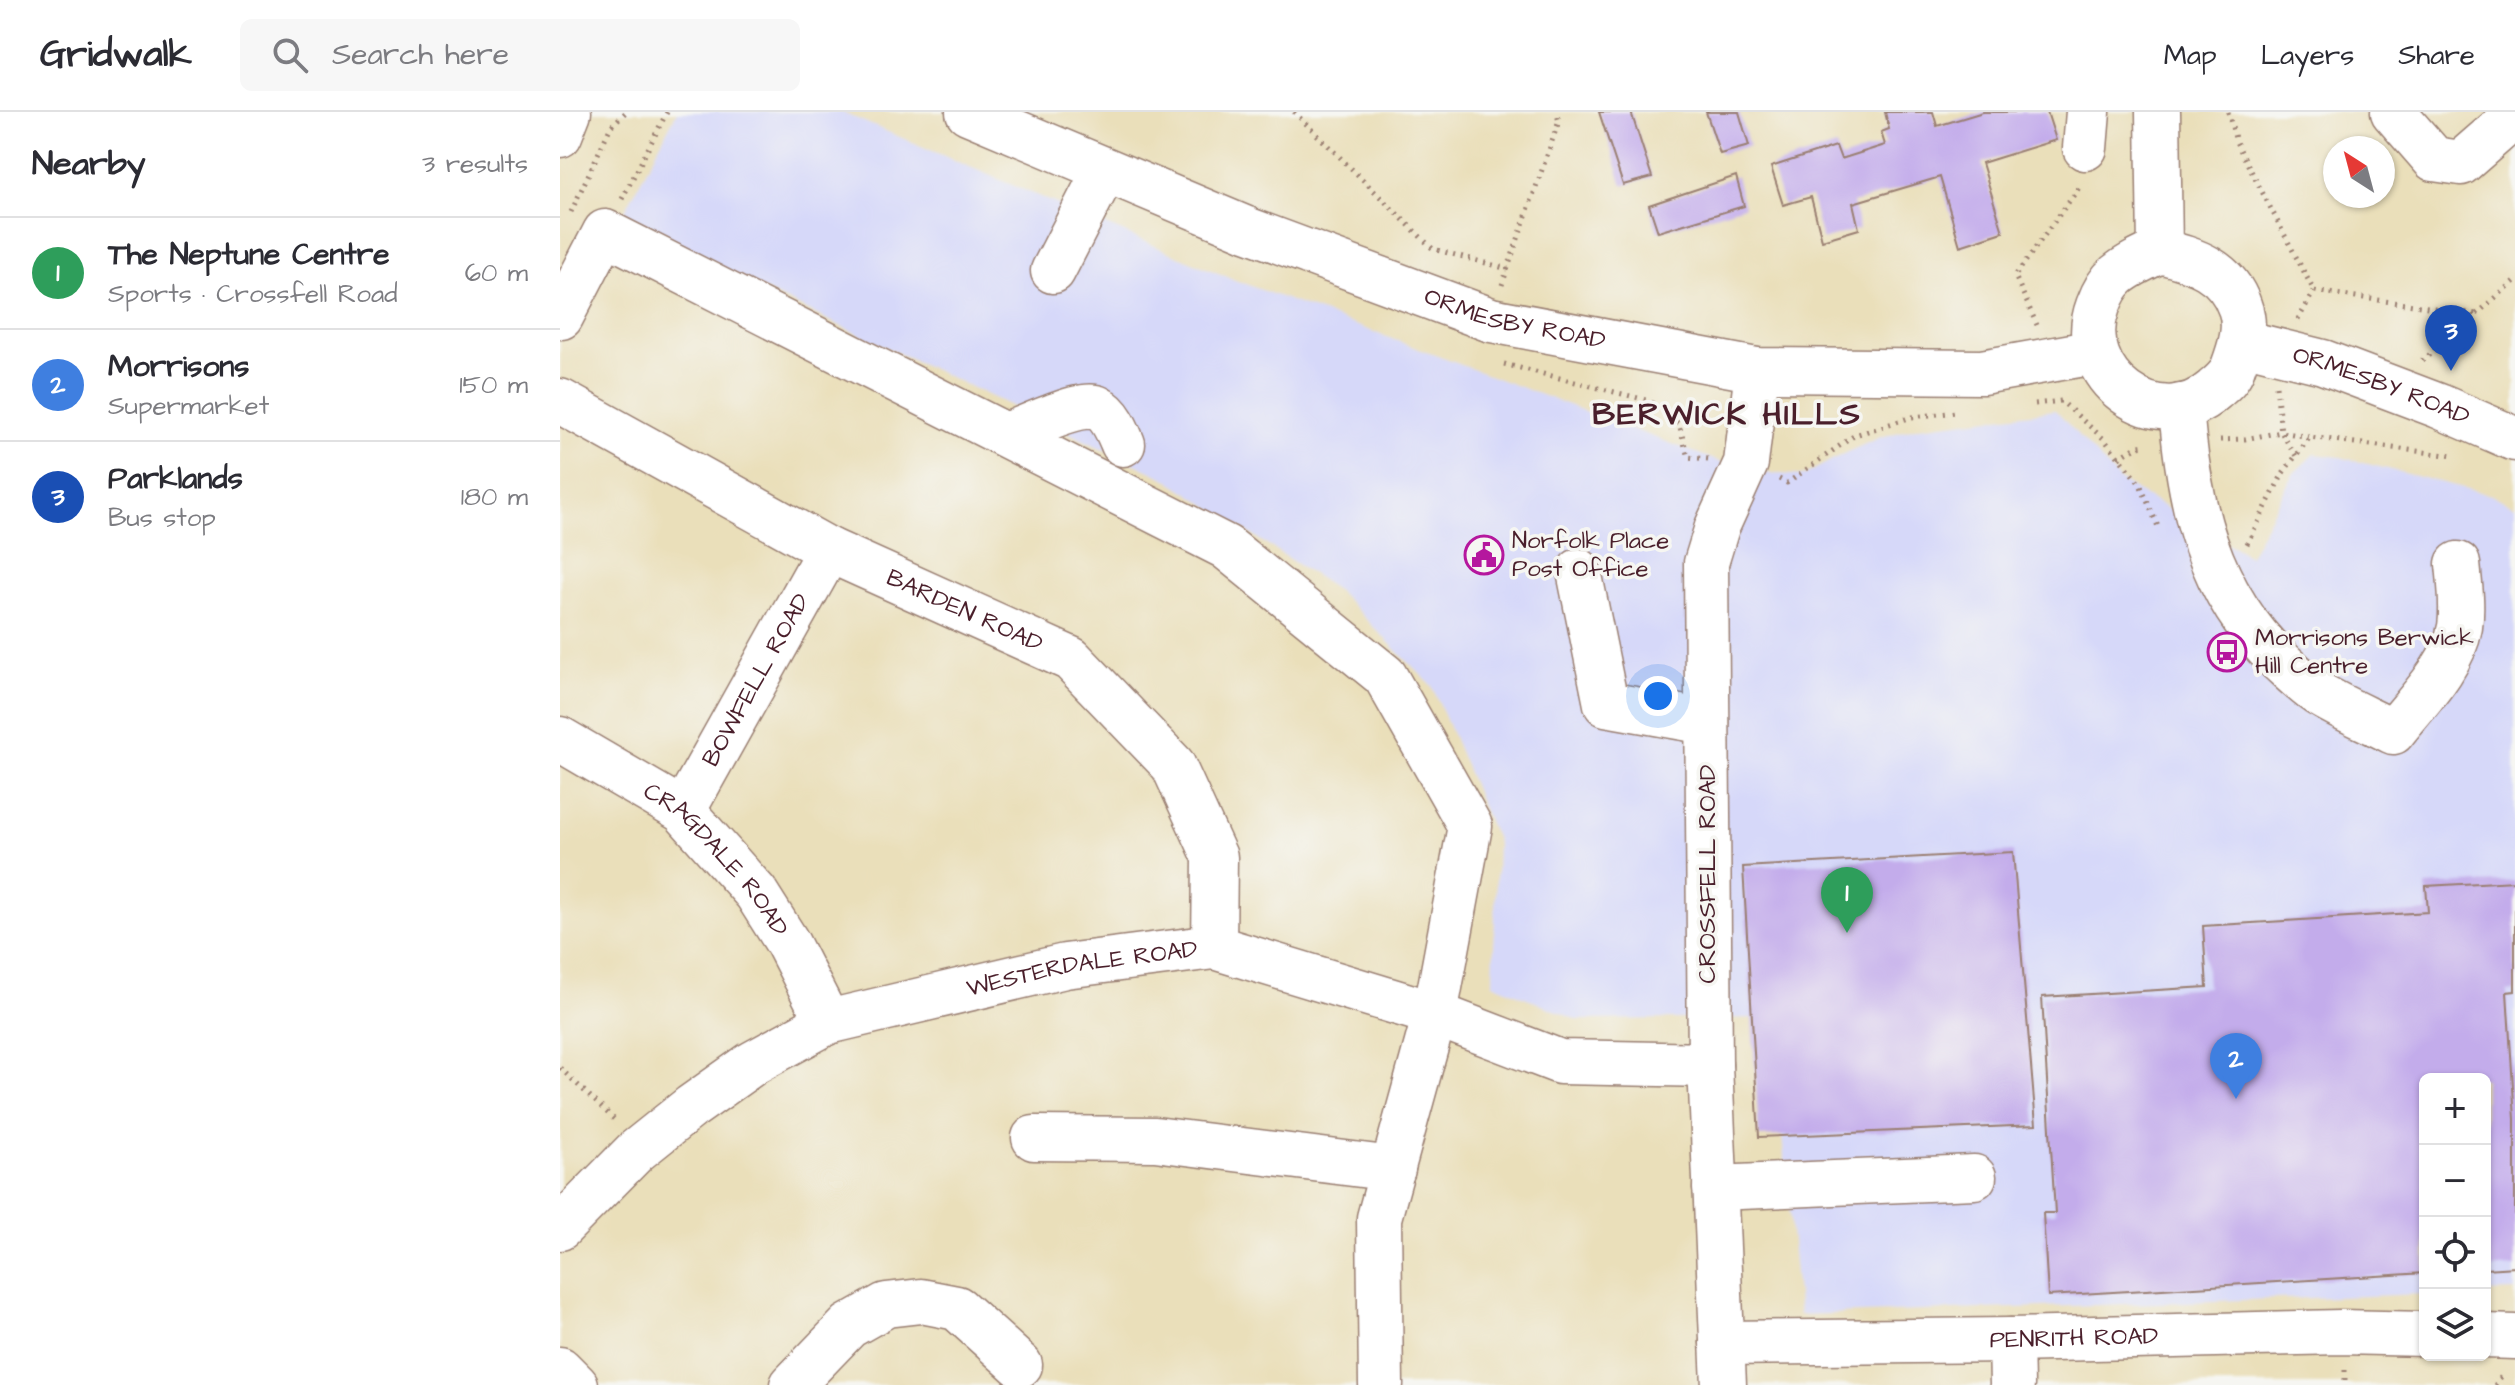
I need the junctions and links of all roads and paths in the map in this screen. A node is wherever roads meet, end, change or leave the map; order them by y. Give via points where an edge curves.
1 (569, 112) edge
2 (626, 112) edge
3 (667, 112) edge
4 (968, 112) edge
5 (1294, 112) edge
6 (1558, 112) edge
7 (2158, 112) edge
8 (2228, 112) edge
9 (2393, 112) edge
10 (2515, 116) edge
11 (2086, 130) edge
12 (560, 135) edge
13 (1105, 170) junction
14 (586, 227) junction
15 (2160, 251) junction
16 (1508, 269) junction
17 (1053, 271) dead end
18 (2515, 281) edge
19 (2477, 314) junction
20 (561, 317) edge
21 (1491, 320) junction
22 (2242, 342) junction
23 (2095, 352) junction
24 (2050, 360) junction
25 (1498, 363) dead end
26 (1757, 370) junction
27 (2391, 387) junction
28 (560, 401) edge
29 (2061, 401) junction
30 (2031, 404) dead end
31 (2181, 406) junction
32 (1972, 411) dead end
33 (1007, 435) junction
34 (2515, 439) edge
35 (1123, 444) dead end
36 (2462, 457) dead end
37 (1746, 463) junction
38 (2165, 542) dead end
39 (829, 550) junction
40 (2458, 564) dead end
41 (1579, 571) dead end
42 (2224, 589) junction
43 (1707, 722) junction
44 (560, 739) edge
45 (683, 811) junction
46 (1214, 947) junction
47 (1435, 1014) junction
48 (828, 1022) junction
49 (1710, 1065) junction
50 (560, 1068) edge
51 (616, 1122) dead end
52 (1034, 1138) dead end
53 (1393, 1169) junction
54 (1974, 1177) dead end
55 (1715, 1188) junction
56 (560, 1228) edge
57 (2419, 1334) edge
58 (2491, 1336) edge
59 (2515, 1337) edge
60 (2011, 1340) junction
61 (1723, 1364) edge
62 (1020, 1365) dead end
63 (560, 1369) edge
64 (576, 1385) edge
65 (792, 1385) edge
66 (1381, 1385) edge
67 (2012, 1385) edge

1 - 12 street
2 - 14 path via 611,126
3 - 14 path
4 - 13 street, ORMESBY ROAD
5 - 16 path via 1433,249
6 - 16 path
7 - 15 street
8 - 19 path via 2236,142 2314,291
9 - 10 street via 2434,159 2461,163
11 - 24 path via 2092,171 2015,276
13 - 17 street
13 - 21 street, ORMESBY ROAD
14 - 20 street
14 - 33 street
15 - 22 street via 2215,271 2236,297
15 - 23 street via 2116,276 2103,293 2093,319
16 - 21 path
18 - 19 path
19 - 27 path
21 - 26 street, ORMESBY ROAD
22 - 27 street, ORMESBY ROAD via 2323,362
22 - 31 street via 2231,374 2205,398
23 - 24 street, ORMESBY ROAD
23 - 31 street via 2108,378 2127,396 2155,406
24 - 26 street, ORMESBY ROAD via 1982,372
24 - 29 path
25 - 37 path via 1650,401 1679,424 1688,457
26 - 37 street, CROSSFELL ROAD
27 - 34 street, ORMESBY ROAD
28 - 39 street, BARDEN ROAD
29 - 30 path
29 - 38 path via 2104,439 2140,484
31 - 42 street via 2192,495
32 - 37 path via 1912,417 1855,435 1787,483
33 - 35 street via 1090,406 1110,418
33 - 47 street via 1226,547 1385,676 1470,826
36 - 42 path via 2310,437 2283,473
37 - 43 street, CROSSFELL ROAD via 1706,563
39 - 45 street, BOWFELL ROAD
39 - 46 street, BARDEN ROAD via 1071,659 1173,765 1215,857
40 - 42 street via 2460,626 2453,650 2393,732 2317,693 2251,631
41 - 43 street via 1606,704
43 - 49 street, CROSSFELL ROAD
44 - 45 street, CRAGDALE ROAD
45 - 48 street, CRAGDALE ROAD via 756,893
46 - 47 street, WESTERDALE ROAD
46 - 48 street, WESTERDALE ROAD via 1065,966
47 - 49 street, WESTERDALE ROAD via 1560,1062
47 - 53 street
48 - 56 street, WESTERDALE ROAD via 753,1063 691,1107 636,1151
49 - 55 street, CROSSFELL ROAD
50 - 51 path
52 - 53 street via 1155,1139
53 - 66 street via 1379,1218
54 - 55 street
55 - 61 street, CROSSFELL ROAD
57 - 60 street, PENRITH ROAD
58 - 59 street
60 - 61 street, PENRITH ROAD
60 - 67 street
62 - 65 street via 957,1308 921,1301 886,1305 849,1326
63 - 64 street

